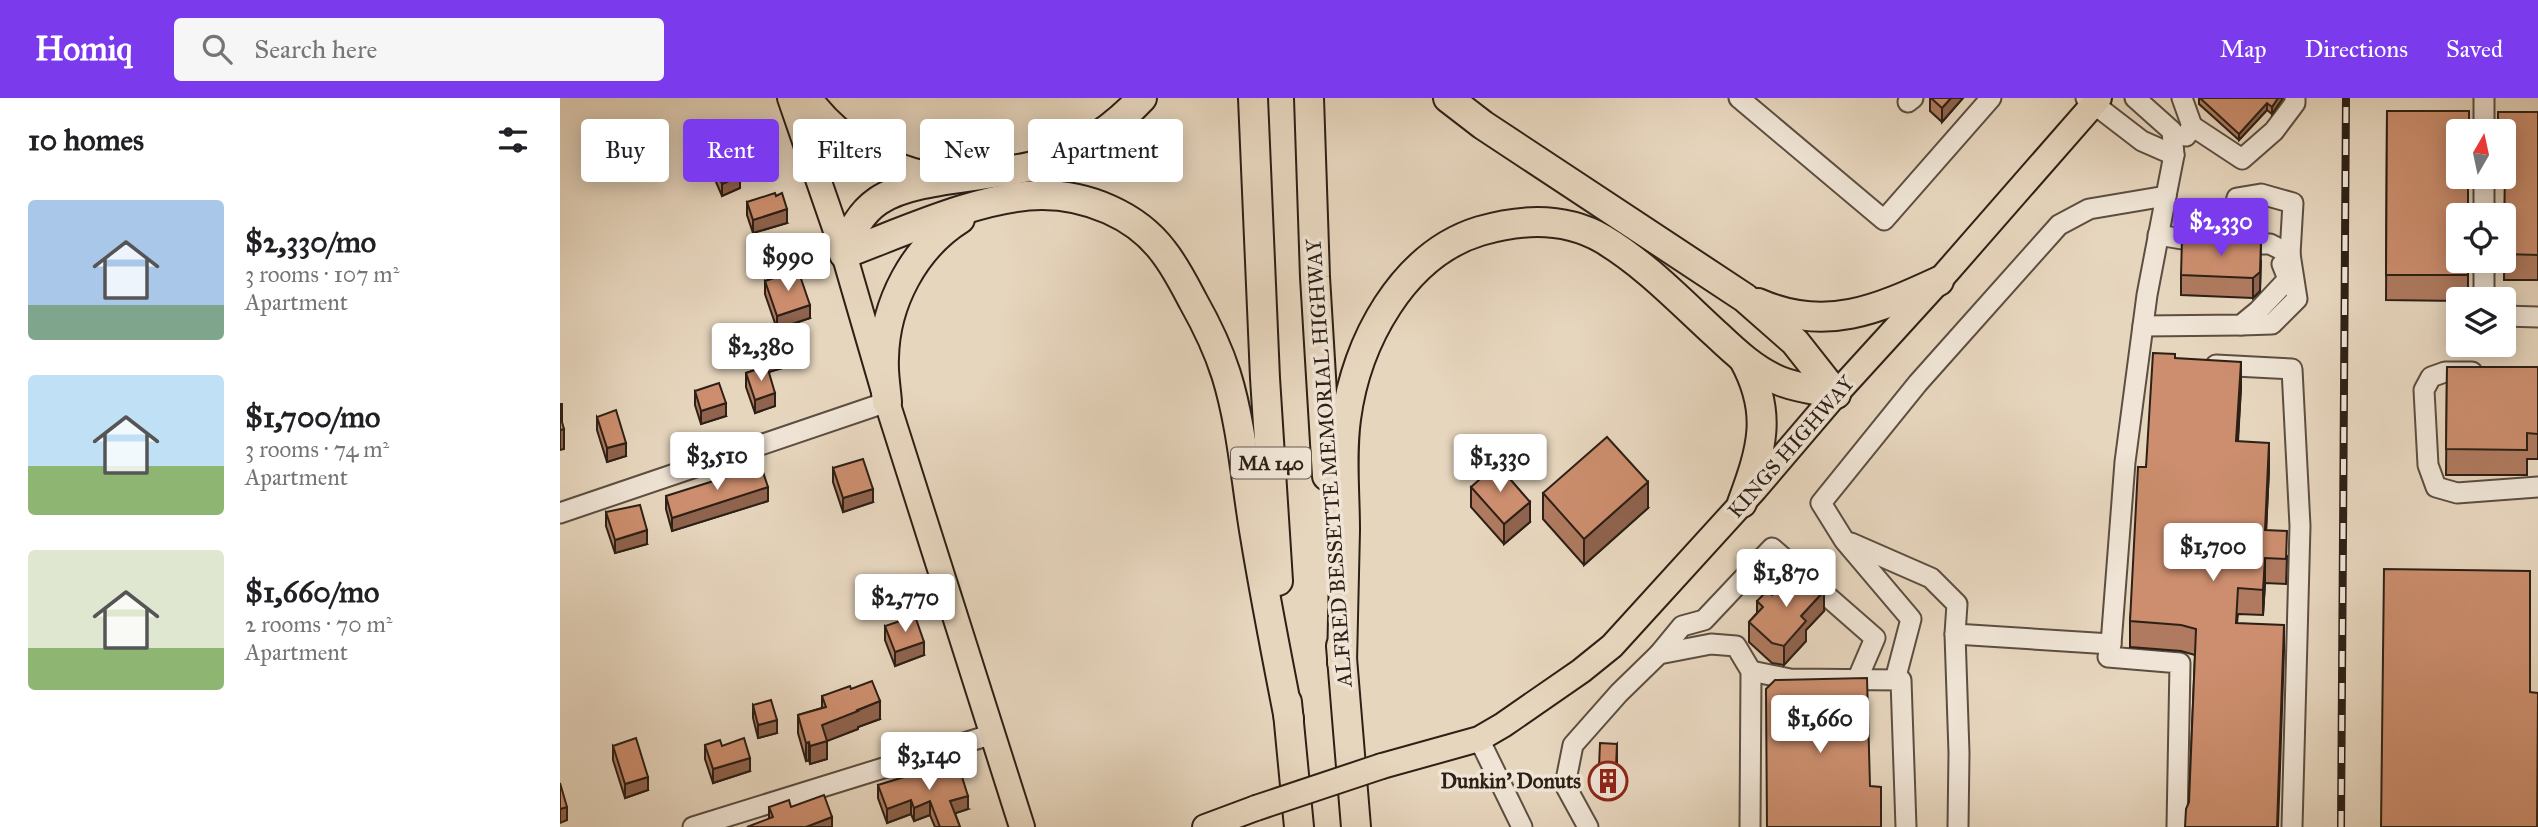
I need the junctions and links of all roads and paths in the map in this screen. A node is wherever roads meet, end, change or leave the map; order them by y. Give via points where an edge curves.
1 (790, 98) edge
2 (807, 98) edge
3 (1142, 98) edge
4 (1253, 98) edge
5 (1309, 98) edge
6 (1448, 98) edge
7 (1739, 98) edge
8 (2135, 98) edge
9 (2182, 98) edge
10 (2295, 98) edge
11 (2484, 98) edge
12 (2093, 100) edge
13 (1981, 102) edge
14 (2484, 119) edge
15 (2192, 126) junction
16 (2174, 155) junction
17 (1014, 170) edge
18 (920, 174) edge
19 (944, 182) edge
20 (2166, 196) junction
21 (990, 203) junction
22 (2158, 236) junction
23 (2225, 244) junction
24 (2255, 244) junction
25 (844, 254) junction
26 (2290, 254) junction
27 (1939, 281) junction
28 (1745, 298) junction
29 (2516, 316) edge
30 (2538, 317) edge
31 (2241, 325) junction
32 (2143, 326) junction
33 (1744, 360) junction
34 (2195, 364) edge
35 (2485, 372) edge
36 (1836, 394) junction
37 (887, 402) junction
38 (2538, 487) edge
39 (1742, 503) junction
40 (560, 513) edge
41 (1844, 540) junction
42 (1955, 634) junction
43 (2111, 644) junction
44 (1659, 654) junction
45 (1342, 662) junction
46 (1751, 671) junction
47 (1857, 680) junction
48 (1895, 680) junction
49 (1289, 719) junction
50 (993, 734) junction
51 (1479, 739) junction
52 (693, 827) edge
53 (1022, 827) edge
54 (1205, 827) edge
55 (1299, 827) edge
56 (1356, 827) edge
57 (1522, 827) edge
58 (1588, 827) edge
59 (1750, 827) edge
60 (1906, 827) edge
61 (1958, 827) edge
62 (2177, 827) edge
63 (2292, 827) edge

1 - 25 main road
2 - 18 highway via 834,128 874,156
3 - 17 highway via 1111,127 1058,158
4 - 49 highway, MA 140 via 1265,378
5 - 45 highway, ALFRED BESSETTE MEMORIAL HIGHWAY / MA 140 via 1321,387
6 - 28 highway
7 - 13 street via 1884,220
8 - 16 street via 2172,131
9 - 15 street
10 - 15 street via 2274,131 2242,159
11 - 14 street
12 - 16 street via 2142,141
12 - 27 main road, KINGS HIGHWAY
15 - 16 street
16 - 20 street
19 - 25 highway via 902,189 878,201 857,222
20 - 22 street
20 - 41 street via 2089,209 2059,225 1918,383 1821,503
21 - 25 highway
21 - 37 highway via 939,236 899,290 885,336
21 - 49 highway via 1053,196 1112,211 1151,237 1186,288 1217,351 1234,405
22 - 23 street
22 - 32 street
23 - 24 street
23 - 26 street via 2237,198 2261,194 2293,203
24 - 26 street via 2270,244
24 - 31 street via 2282,264 2288,279
25 - 37 main road
26 - 31 street via 2297,299 2272,324
27 - 28 highway via 1849,316 1791,313
27 - 36 main road, KINGS HIGHWAY
28 - 36 highway via 1795,342
29 - 30 street
31 - 32 street
32 - 43 street via 2146,362 2125,462
33 - 36 highway via 1779,381
33 - 39 highway via 1763,417 1759,453
33 - 45 highway via 1644,268 1579,228 1553,223 1500,225 1472,234 1421,265 1375,327 1346,418
34 - 63 street via 2292,369 2300,526
35 - 38 street via 2445,372 2431,377 2424,390 2428,465 2436,487 2457,493
36 - 39 main road, KINGS HIGHWAY
37 - 40 street
37 - 50 main road
39 - 51 main road, KINGS HIGHWAY via 1596,660
41 - 42 street via 1930,578 1957,604
41 - 48 street via 1911,619
42 - 43 street
42 - 61 street
43 - 62 street via 2108,657 2180,663
44 - 46 street via 1711,644 1736,646
44 - 47 street via 1682,626 1704,620 1772,548 1875,638
44 - 58 street via 1573,745 1565,785
45 - 56 highway, ALFRED BESSETTE MEMORIAL HIGHWAY / MA 140
46 - 47 street via 1790,679
46 - 59 street
47 - 48 street
48 - 60 street via 1901,680
49 - 55 highway, MA 140
50 - 52 street
50 - 53 main road
51 - 54 main road, KINGS HIGHWAY, bridge via 1382,766
51 - 57 street

